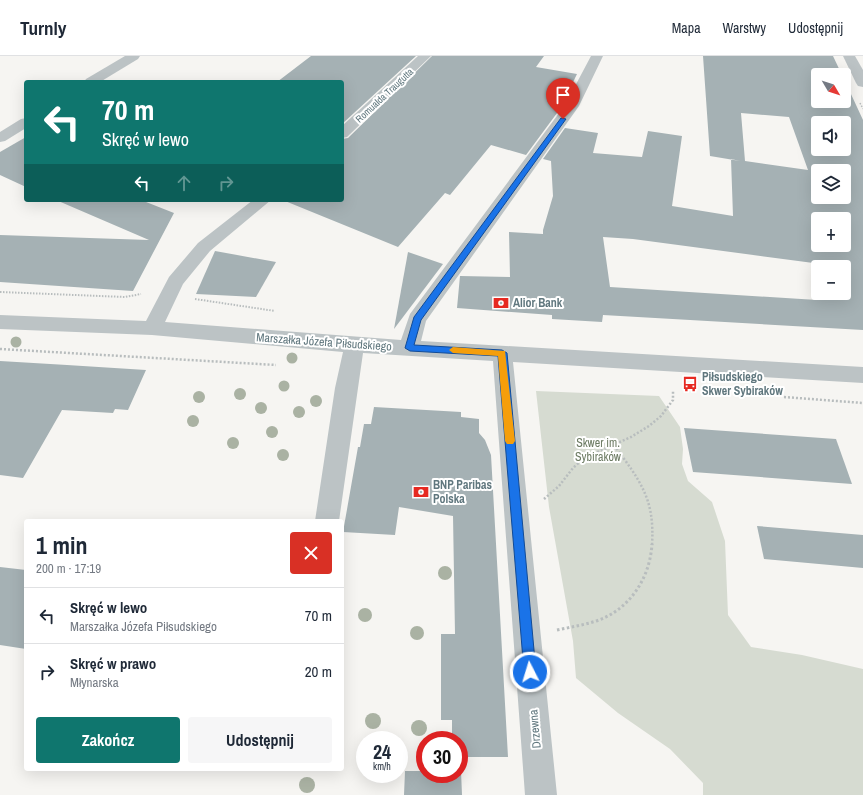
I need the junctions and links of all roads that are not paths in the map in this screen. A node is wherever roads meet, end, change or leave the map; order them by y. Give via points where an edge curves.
1 (134, 56) edge
2 (425, 56) edge
3 (597, 56) edge
4 (849, 56) edge
5 (94, 80) edge
6 (863, 83) edge
7 (24, 123) edge
8 (344, 132) edge
9 (0, 138) edge
10 (260, 202) edge
11 (0, 322) edge
12 (152, 328) junction
13 (354, 345) junction
14 (410, 348) junction
15 (502, 353) junction
16 (863, 375) edge
17 (327, 519) edge
18 (541, 795) edge

1 - 5 street
2 - 8 street, Romualda Traugutta
3 - 14 street via 572,106 417,319
4 - 6 street
7 - 9 street
10 - 12 street via 204,247 175,281
11 - 12 street, Marszałka Józefa Piłsudskiego
12 - 13 street, Marszałka Józefa Piłsudskiego
13 - 14 street, Marszałka Józefa Piłsudskiego
13 - 17 street
14 - 15 street, Marszałka Józefa Piłsudskiego
15 - 16 street, Marszałka Józefa Piłsudskiego
15 - 18 street, Drzewna

